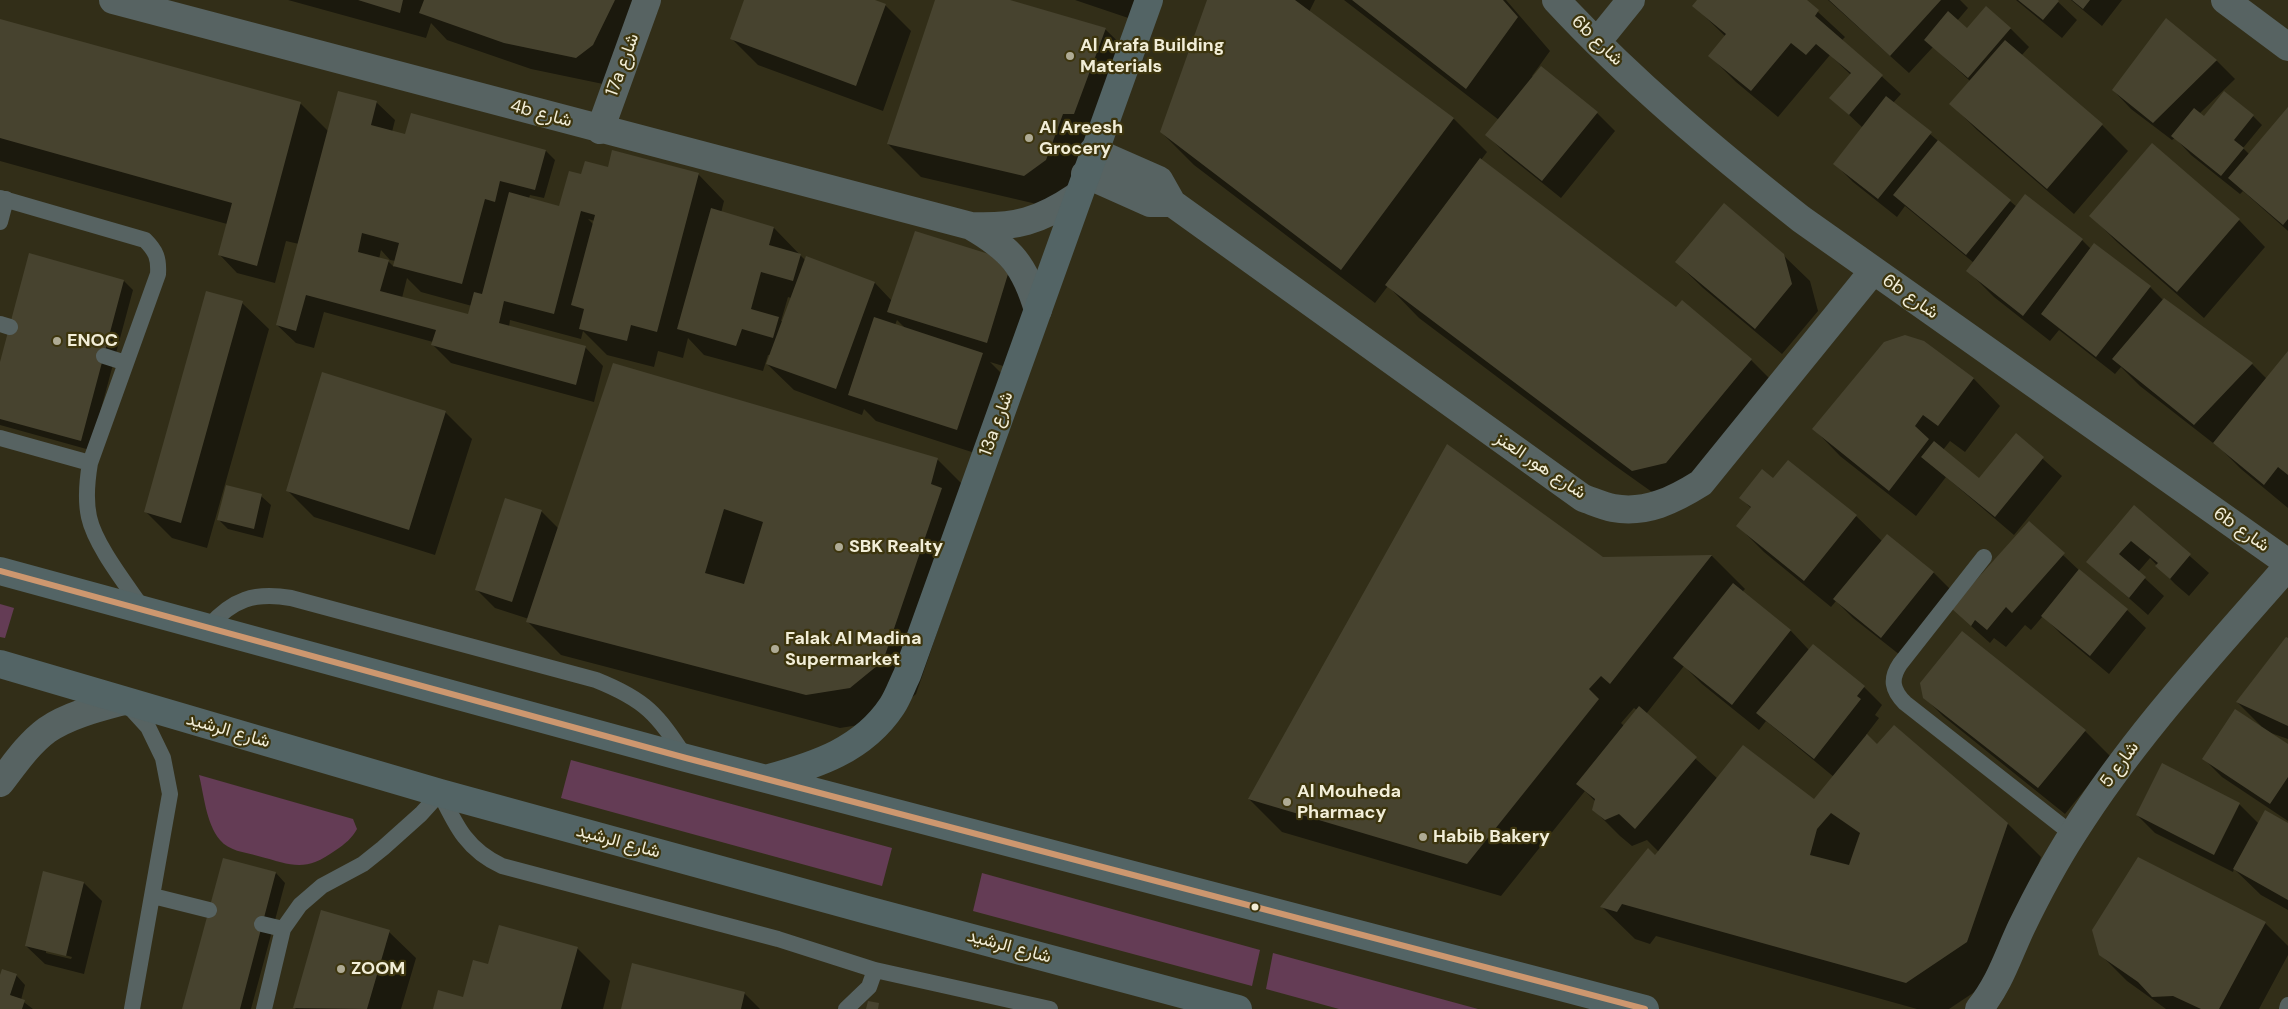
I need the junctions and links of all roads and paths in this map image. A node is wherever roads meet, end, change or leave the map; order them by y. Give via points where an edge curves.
1 (113, 0) edge
2 (647, 0) edge
3 (1149, 0) edge
4 (1556, 0) edge
5 (1631, 0) edge
6 (2224, 0) edge
7 (165, 7) edge
8 (1597, 42) junction
9 (2288, 47) edge
10 (600, 130) junction
11 (1085, 174) junction
12 (3, 199) edge
13 (0, 222) edge
14 (970, 226) junction
15 (1873, 271) junction
16 (1038, 310) junction
17 (104, 356) dead end
18 (126, 363) junction
19 (0, 438) edge
20 (90, 463) junction
21 (1984, 558) dead end
22 (2288, 565) edge
23 (0, 571) edge
24 (143, 609) junction
25 (208, 627) junction
26 (0, 664) edge
27 (124, 701) junction
28 (686, 758) junction
29 (767, 779) junction
30 (0, 783) edge
31 (440, 793) junction
32 (2072, 834) junction
33 (152, 896) junction
34 (209, 910) dead end
35 (262, 924) dead end
36 (283, 929) junction
37 (875, 970) junction
38 (1989, 1003) edge
39 (2288, 1005) edge
40 (132, 1009) edge
41 (264, 1009) edge
42 (846, 1009) edge
43 (1050, 1009) edge
44 (1238, 1009) edge
45 (1645, 1009) edge
46 (2287, 1009) edge

1 - 7 street, 4b شارع
2 - 10 street, 17a شارع
3 - 11 main road, 13a شارع
4 - 8 street, 6b شارع
5 - 8 street
6 - 9 street
7 - 10 street, 4b شارع
8 - 15 street, 6b شارع via 1730,162
10 - 14 street, 4b شارع
11 - 14 street, 4b شارع via 1054,212 1027,223 1000,227
11 - 15 street, شارع هور العنز via 1159,180 1172,203 1583,498 1613,508 1652,506 1674,499 1701,483
11 - 16 main road, 13a شارع
12 - 13 lane
12 - 18 lane via 145,240 154,249 159,261 158,274
14 - 16 street, 4b شارع via 995,240 1016,259 1030,283
15 - 22 street, 6b شارع
16 - 29 main road, 13a شارع via 907,675 892,706 870,732 843,753 811,767
17 - 18 lane
18 - 20 lane
19 - 20 lane
20 - 24 lane via 86,502 89,518 96,537
21 - 32 lane via 1900,664 1894,673 1893,684 1905,703
22 - 32 street, شارع 5 via 2126,755
23 - 24 main road
24 - 25 main road
25 - 28 main road
25 - 28 lane via 236,602 272,595 586,677 642,702 661,720
26 - 27 main road, شارع الرشيد
27 - 30 street via 80,714 47,731 21,756
27 - 31 main road, شارع الرشيد
27 - 33 lane via 148,727 163,758 170,794
28 - 29 main road
29 - 45 main road
31 - 36 lane via 421,814 363,864 322,886 300,905
31 - 37 lane via 471,847 502,866 778,939
31 - 44 main road, شارع الرشيد
32 - 38 street, شارع 5 via 2020,929
33 - 34 lane
33 - 40 lane
35 - 36 lane
36 - 41 lane
37 - 42 lane via 869,987
37 - 43 lane
39 - 46 lane

